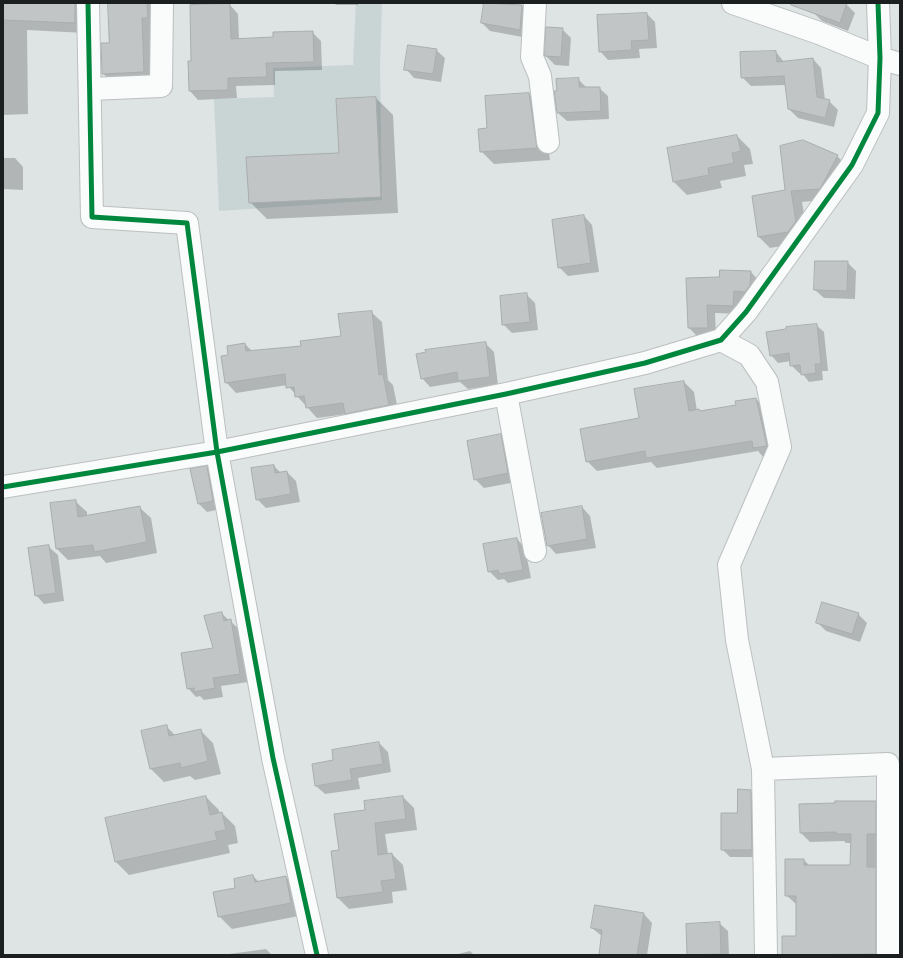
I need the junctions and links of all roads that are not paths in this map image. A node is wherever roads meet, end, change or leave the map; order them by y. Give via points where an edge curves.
1 (88, 3) edge
2 (162, 3) edge
3 (535, 3) edge
4 (733, 3) edge
5 (878, 3) edge
6 (890, 61) edge
7 (90, 89) junction
8 (548, 142) dead end
9 (721, 340) junction
10 (506, 394) junction
11 (217, 452) junction
12 (3, 487) edge
13 (535, 551) dead end
14 (763, 769) junction
15 (317, 955) edge
16 (766, 955) edge
17 (888, 955) edge

1 - 7 street
2 - 7 street via 161,86
3 - 8 street via 532,57 540,76
4 - 6 street
5 - 6 street
6 - 9 street via 878,113 852,165 746,312
7 - 11 street via 92,217 187,223
9 - 10 street via 645,363
9 - 14 street via 749,355 767,382 780,447 729,565 737,640
10 - 11 street
10 - 13 street
11 - 12 street
11 - 15 street via 273,758
14 - 16 street
14 - 17 street via 888,764

